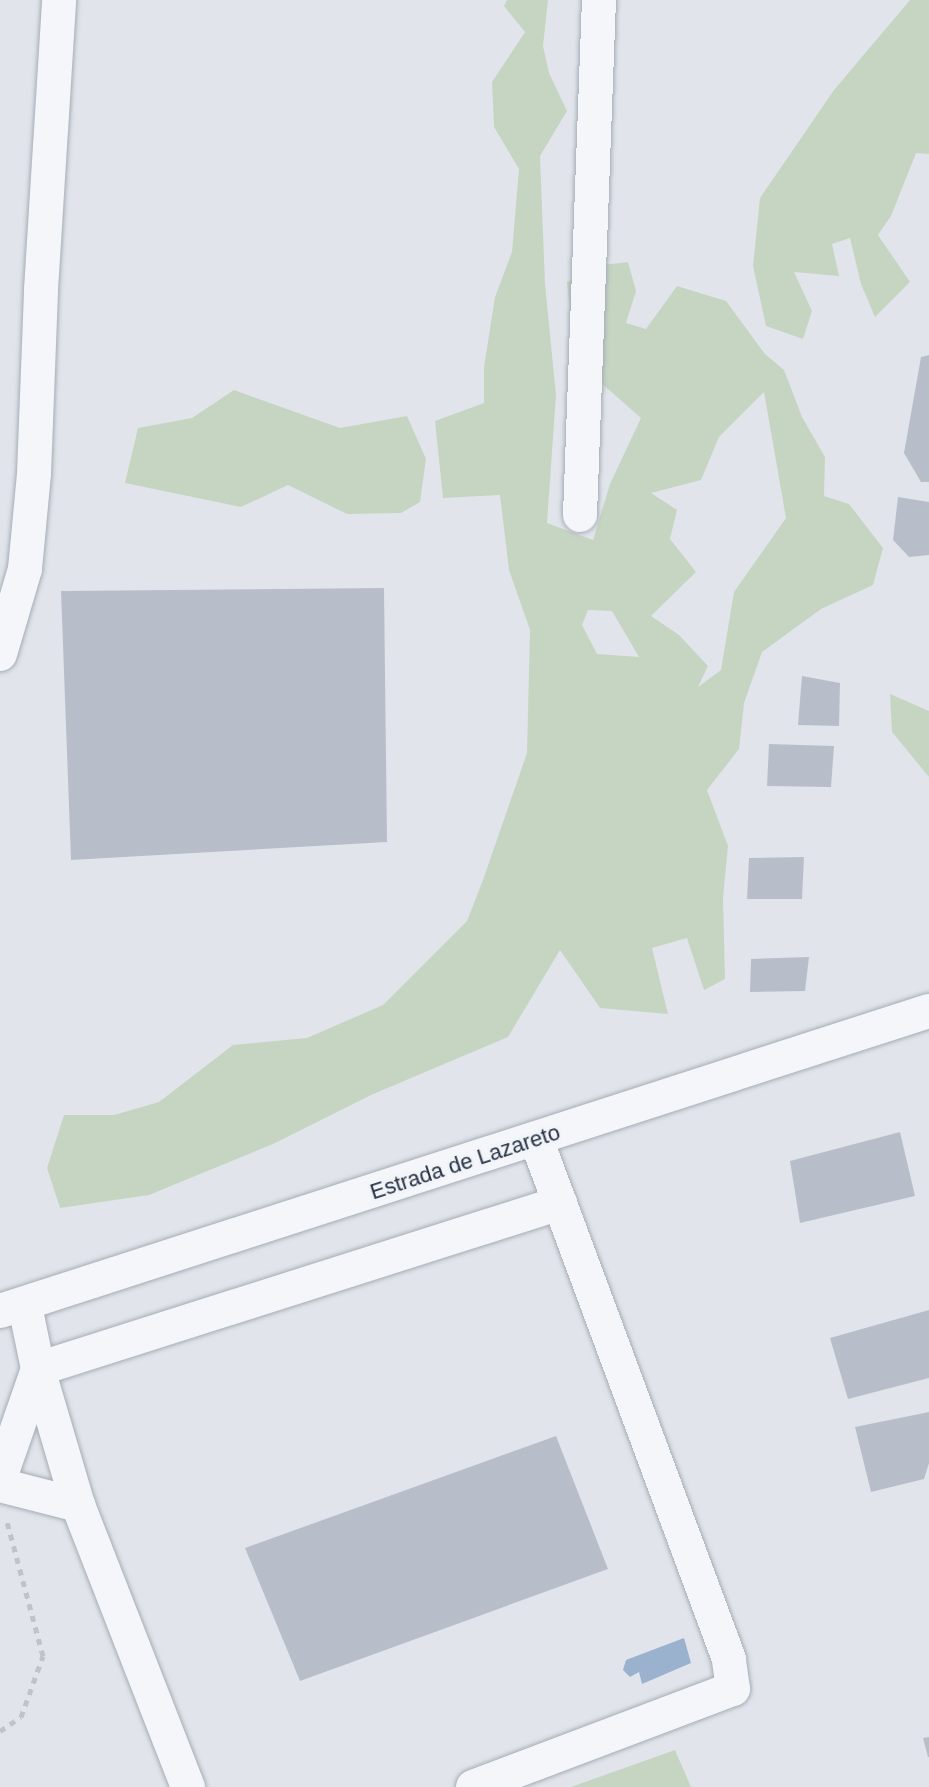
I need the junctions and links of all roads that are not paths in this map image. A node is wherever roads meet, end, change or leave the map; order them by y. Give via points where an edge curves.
1 (59, 0) edge
2 (599, 0) edge
3 (580, 515) dead end
4 (0, 654) edge
5 (928, 1012) edge
6 (536, 1139) junction
7 (560, 1203) junction
8 (13, 1308) edge
9 (38, 1369) junction
10 (1, 1490) edge
11 (78, 1505) junction
12 (188, 1787) edge
13 (473, 1787) edge

1 - 4 street via 34,474 25,569
2 - 3 street
5 - 6 street, Estrada de Lazareto
6 - 7 street
6 - 8 street, Estrada de Lazareto
7 - 9 street
7 - 13 street via 729,1659 733,1689
8 - 9 street
9 - 10 street
9 - 11 street
10 - 11 street
11 - 12 street

